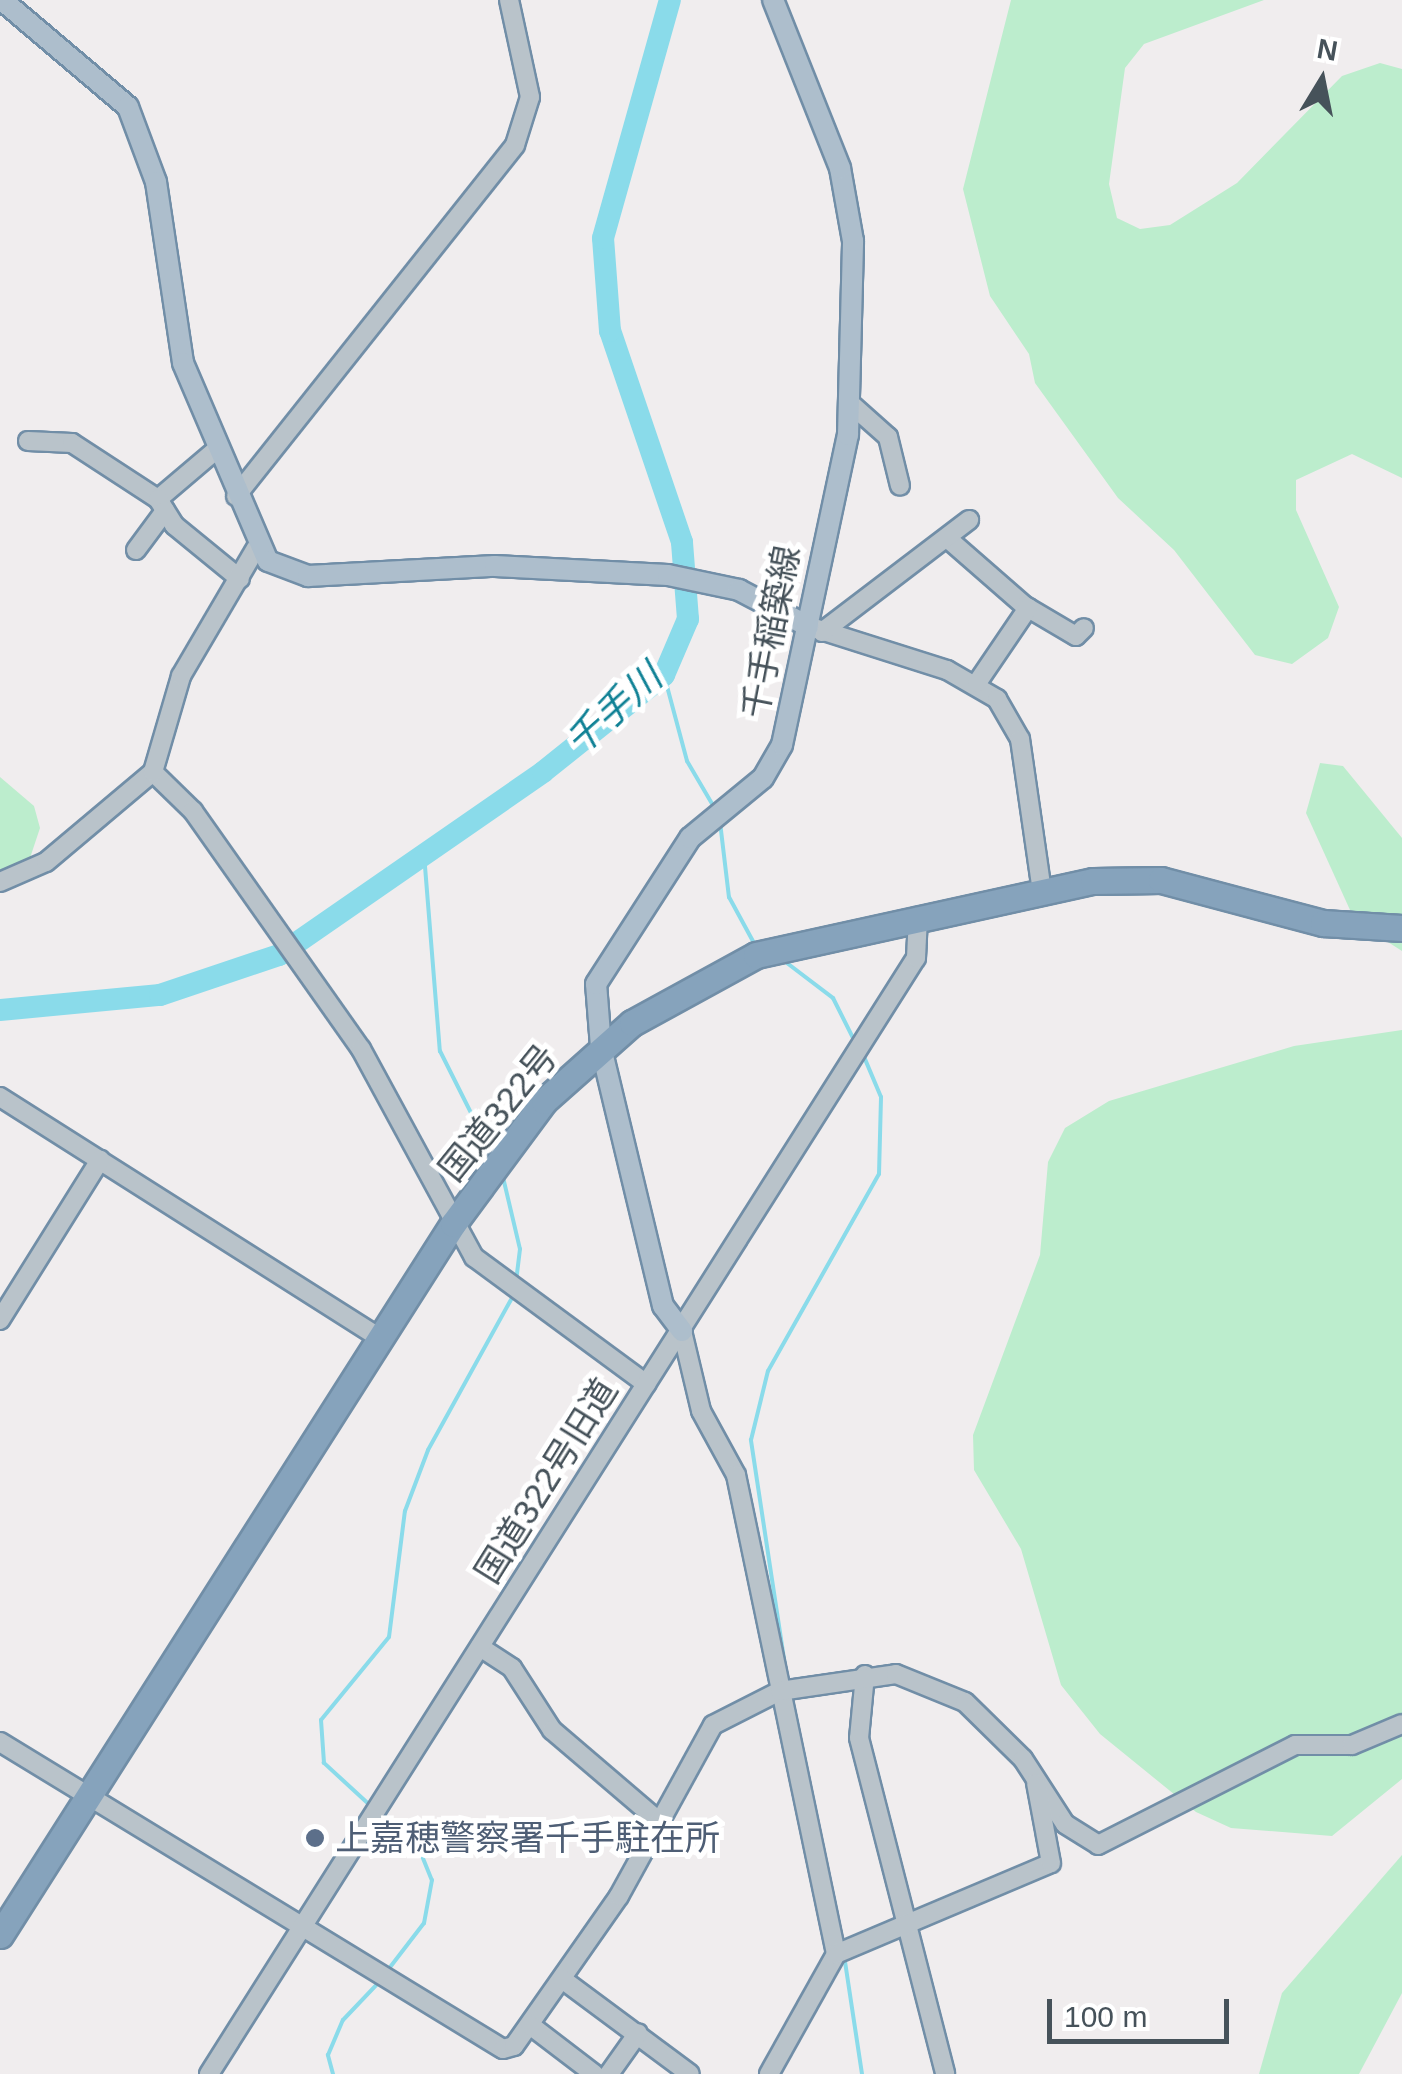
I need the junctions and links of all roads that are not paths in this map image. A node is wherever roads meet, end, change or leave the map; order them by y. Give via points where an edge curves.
1 (2, 0) edge
2 (509, 0) edge
3 (773, 0) edge
4 (852, 405) junction
5 (28, 440) dead end
6 (217, 448) junction
7 (900, 486) dead end
8 (236, 496) junction
9 (161, 505) junction
10 (969, 520) dead end
11 (947, 538) junction
12 (256, 548) junction
13 (136, 550) dead end
14 (240, 579) junction
15 (1028, 608) junction
16 (1084, 628) dead end
17 (815, 629) junction
18 (977, 683) junction
19 (153, 772) junction
20 (0, 882) edge
21 (1042, 891) junction
22 (918, 917) junction
23 (1402, 928) edge
24 (601, 1047) junction
25 (0, 1097) edge
26 (100, 1160) junction
27 (454, 1224) junction
28 (0, 1320) edge
29 (682, 1330) junction
30 (381, 1339) junction
31 (646, 1384) junction
32 (480, 1647) junction
33 (865, 1675) junction
34 (780, 1691) junction
35 (1402, 1724) edge
36 (0, 1742) edge
37 (1036, 1782) junction
38 (88, 1798) junction
39 (655, 1818) junction
40 (912, 1920) junction
41 (303, 1929) junction
42 (0, 1936) edge
43 (836, 1954) junction
44 (562, 1978) junction
45 (530, 2025) junction
46 (638, 2033) junction
47 (209, 2074) edge
48 (594, 2074) edge
49 (609, 2074) edge
50 (690, 2074) edge
51 (769, 2074) edge
52 (945, 2074) edge

1 - 6 main road via 128,107 156,182 183,363
2 - 8 street via 530,97 515,145
3 - 4 main road, 千手稲築線 via 840,168 853,241
4 - 7 street via 873,414 888,437
4 - 17 main road, 千手稲築線
5 - 9 street via 72,442
6 - 8 main road
6 - 9 street
8 - 12 main road
9 - 13 street
9 - 14 street
10 - 11 street
11 - 15 street
11 - 17 street
12 - 14 street
12 - 17 main road via 285,572 308,576 495,566 668,574 705,580
14 - 19 street via 180,676
15 - 16 street via 1076,636
15 - 18 street
17 - 18 street
17 - 24 main road, 千手稲築線 via 792,713 763,778 690,838 596,984
18 - 21 street via 1020,740
19 - 20 street via 46,862
19 - 27 street via 193,811 361,1049
21 - 22 highway, 国道322号
21 - 23 highway, 国道322号 via 1162,880 1323,923
22 - 24 highway, 国道322号 via 756,956 669,998
22 - 29 street, 国道322号旧道 via 916,958
24 - 27 highway, 国道322号 via 508,1148
24 - 29 main road, 千手稲築線 via 662,1306
25 - 26 street
26 - 28 street
26 - 30 street
27 - 30 highway, 国道322号
27 - 31 street via 474,1257
29 - 31 street, 国道322号旧道
29 - 34 street via 702,1410 736,1475
30 - 38 highway, 国道322号
31 - 32 street, 国道322号旧道
32 - 39 street via 512,1668 552,1730
32 - 41 street, 国道322号旧道
33 - 34 street
33 - 37 street via 896,1674 965,1702
33 - 40 street via 860,1738
34 - 39 street via 713,1725
34 - 43 street
35 - 37 street via 1352,1745 1295,1745 1098,1845 1065,1824
36 - 38 street
37 - 40 street via 1051,1863
38 - 41 street
38 - 42 highway, 国道322号
39 - 44 street via 619,1896
40 - 43 street
40 - 52 street
41 - 45 street via 502,2048
41 - 47 street, 国道322号旧道
43 - 51 street
44 - 45 street
44 - 46 street
45 - 48 street
46 - 49 street
46 - 50 street

